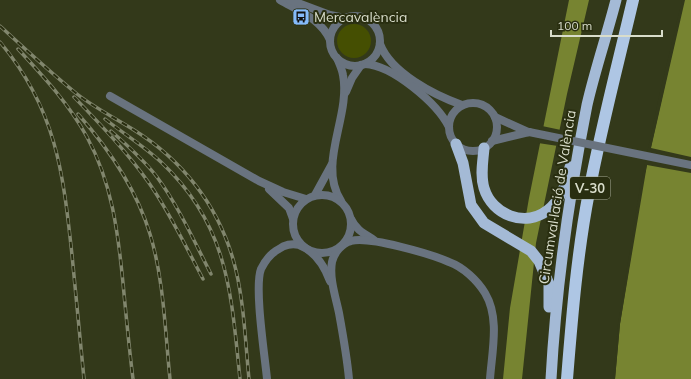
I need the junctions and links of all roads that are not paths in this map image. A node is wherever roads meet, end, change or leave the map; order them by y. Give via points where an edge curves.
1 (280, 0) edge
2 (290, 0) edge
3 (616, 0) edge
4 (633, 0) edge
5 (345, 18) junction
6 (330, 41) junction
7 (380, 44) junction
8 (337, 58) junction
9 (363, 64) junction
10 (110, 96) dead end
11 (343, 101) junction
12 (462, 105) junction
13 (587, 106) junction
14 (495, 117) junction
15 (449, 128) junction
16 (529, 132) junction
17 (456, 144) junction
18 (488, 145) junction
19 (333, 162) junction
20 (691, 165) edge
21 (259, 181) junction
22 (315, 195) junction
23 (306, 199) junction
24 (342, 202) junction
25 (348, 210) junction
26 (293, 218) junction
27 (377, 241) junction
28 (341, 246) junction
29 (306, 248) junction
30 (336, 296) junction
31 (267, 379) edge
32 (349, 379) edge
33 (490, 379) edge
34 (545, 379) edge
35 (551, 379) edge
36 (567, 379) edge

1 - 6 street via 320,24
2 - 5 street
3 - 13 highway, Circumval·lació de València / V-30
4 - 36 highway, V-30 via 588,194 575,288
5 - 6 street via 334,27
5 - 7 street via 356,15 370,20 378,31
6 - 8 street
7 - 9 street via 375,56
7 - 12 street via 391,63 440,97
8 - 9 street via 348,65
8 - 11 street via 343,75
9 - 11 street via 352,78
9 - 15 street via 383,68 416,91 434,106
10 - 21 street
11 - 19 street
12 - 14 street via 482,104
12 - 15 street via 452,114
13 - 18 highway via 580,118 564,186 555,203 536,216 519,218 502,212 488,198 482,177
13 - 35 highway, Circumval·lació de València / V-30 via 563,248
14 - 16 street
14 - 18 street via 496,134
15 - 17 street
16 - 18 street
16 - 20 street, bridge
17 - 18 street via 469,151
17 - 34 highway via 463,162 471,205 484,223 531,251 545,272 550,298
19 - 22 street
19 - 24 street via 334,190
21 - 23 street
21 - 26 street via 282,199
22 - 23 street
22 - 24 street via 332,196
23 - 26 street via 296,209
24 - 25 street
25 - 27 street via 356,228
25 - 28 street via 351,226 348,237
26 - 29 street via 295,235
27 - 28 street via 352,240
27 - 33 street via 449,262 462,269 478,284 494,314
28 - 29 street via 326,253
28 - 30 street via 332,262
29 - 30 street via 322,263
29 - 31 street via 297,244 282,246 268,258 261,270 259,302
30 - 32 street

